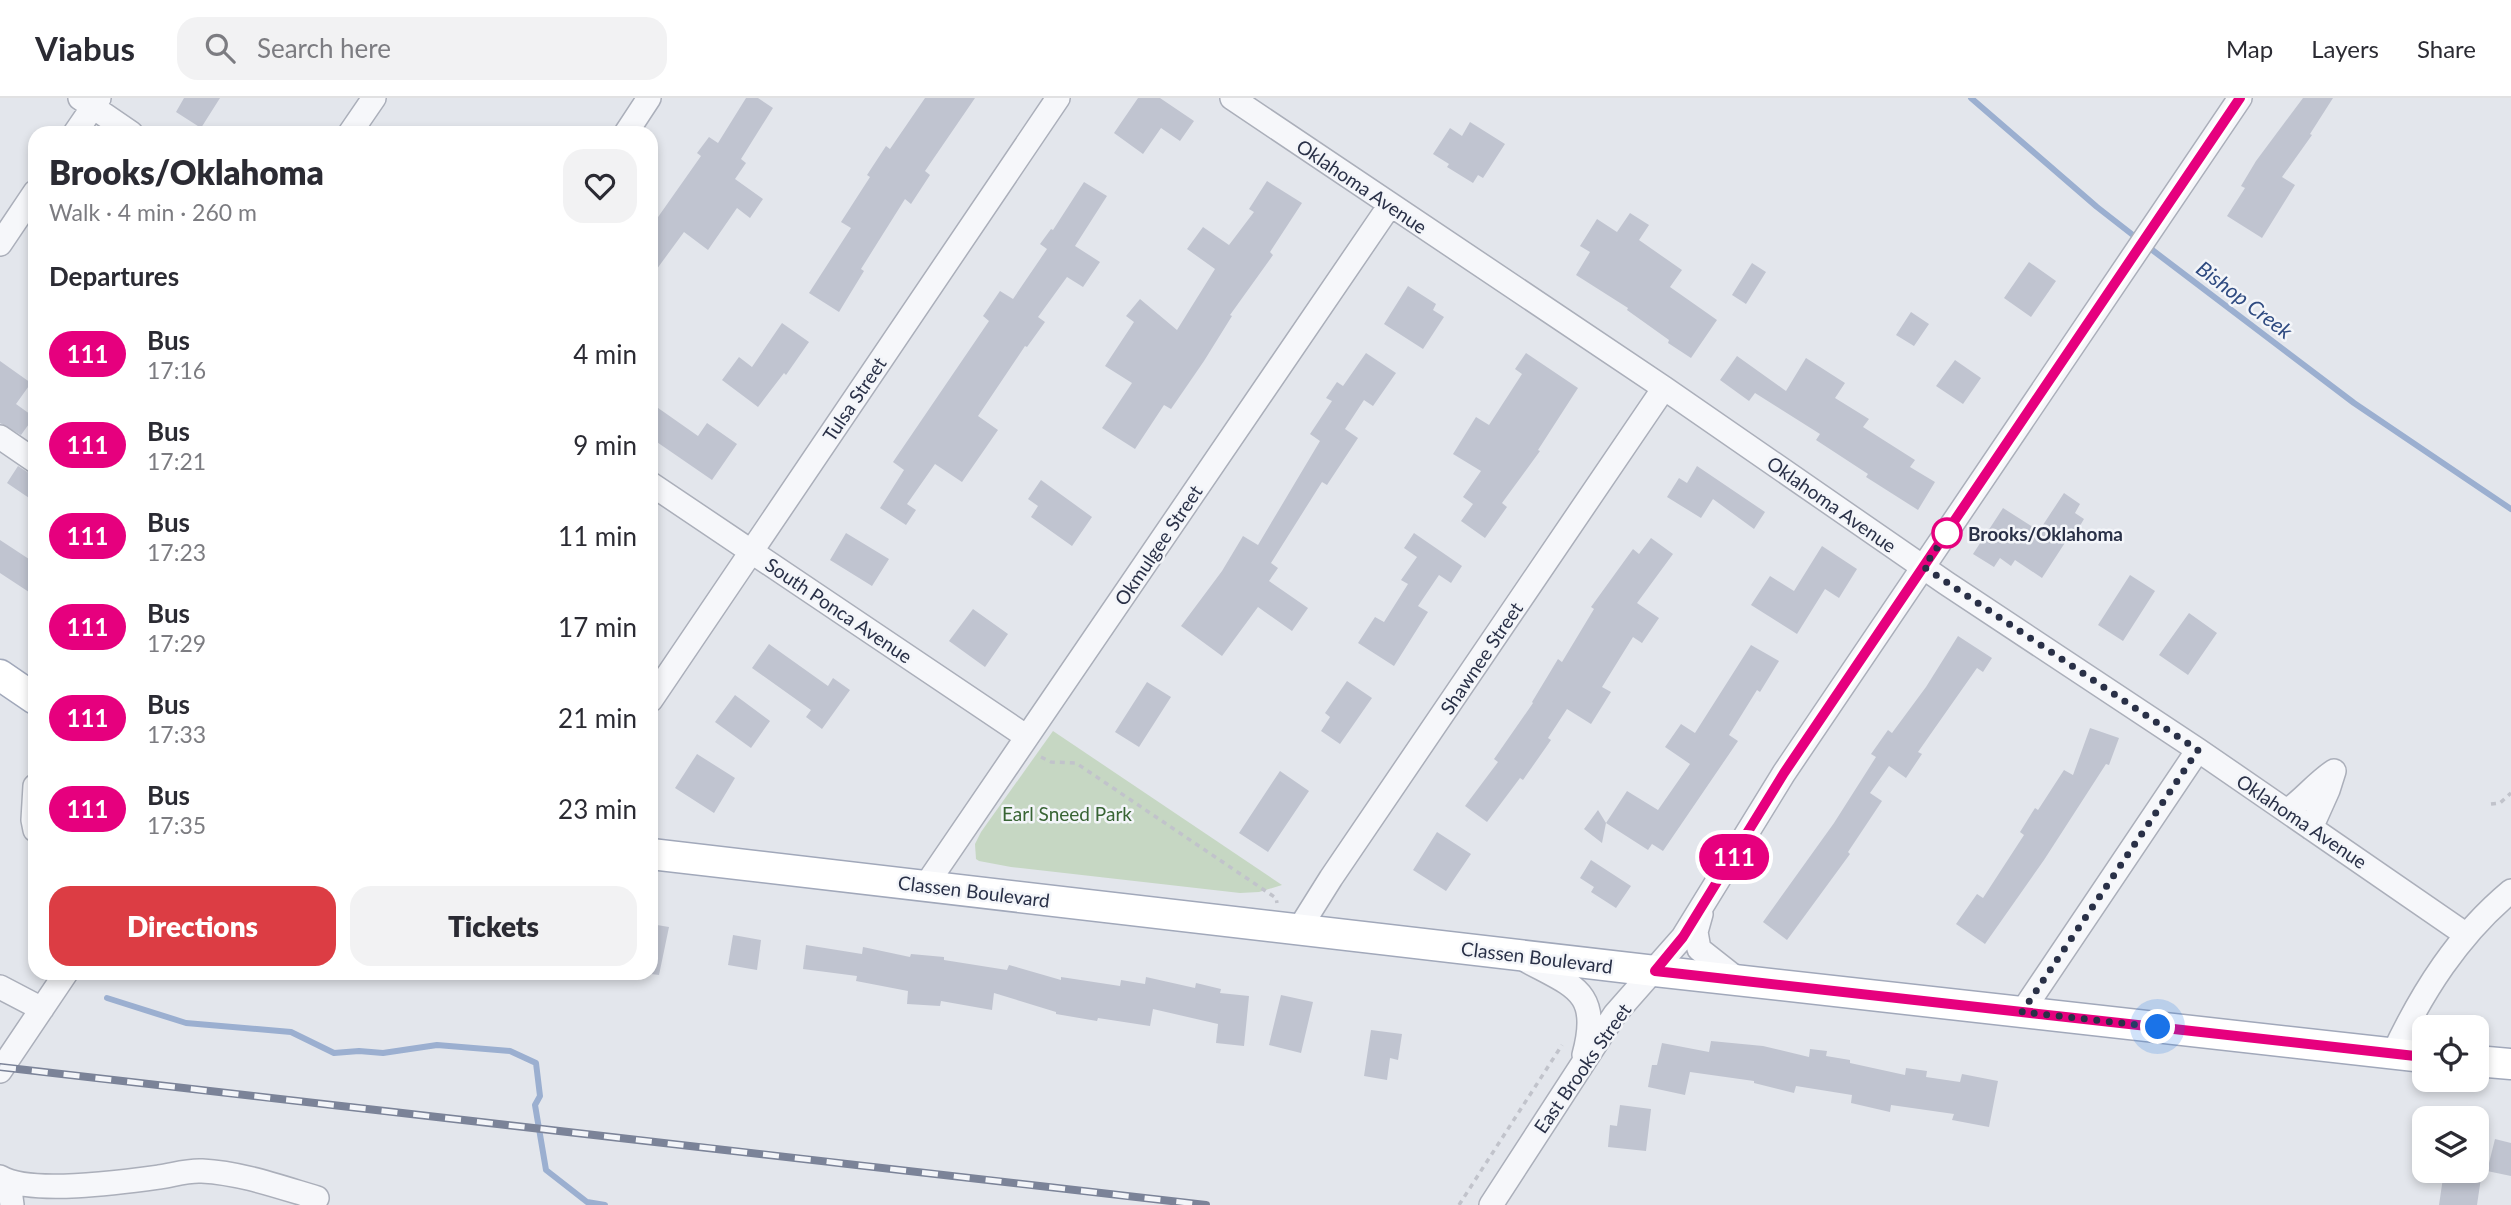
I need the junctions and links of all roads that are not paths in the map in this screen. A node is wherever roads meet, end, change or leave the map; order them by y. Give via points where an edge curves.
1 (374, 98) edge
2 (649, 98) edge
3 (1058, 98) edge
4 (1232, 98) edge
5 (2240, 98) edge
6 (90, 101) edge
7 (78, 126) edge
8 (122, 126) edge
9 (355, 126) edge
10 (631, 126) edge
11 (28, 202) edge
12 (1390, 205) junction
13 (0, 244) edge
14 (1664, 388) junction
15 (0, 437) edge
16 (28, 456) edge
17 (658, 489) edge
18 (751, 551) junction
19 (1924, 567) junction
20 (0, 675) edge
21 (658, 690) edge
22 (28, 694) edge
23 (1024, 740) junction
24 (2198, 750) junction
25 (2287, 811) junction
26 (2311, 828) junction
27 (658, 855) edge
28 (926, 886) junction
29 (2511, 891) edge
30 (1705, 903) junction
31 (1290, 928) junction
32 (2465, 934) junction
33 (1513, 954) junction
34 (1655, 971) junction
35 (1737, 979) junction
36 (61, 980) edge
37 (0, 987) edge
38 (42, 1009) junction
39 (2022, 1012) junction
40 (2393, 1054) junction
41 (2412, 1056) edge
42 (1583, 1061) junction
43 (2489, 1062) edge
44 (2511, 1065) edge
45 (0, 1072) edge
46 (7, 1188) edge
47 (312, 1205) edge
48 (1491, 1205) edge

1 - 9 street
2 - 10 street
3 - 18 street, Tulsa Street
4 - 12 street, Oklahoma Avenue
5 - 19 street, East Brooks Street
6 - 7 street
6 - 8 street
11 - 13 street
12 - 14 street, Oklahoma Avenue
12 - 23 street, Okmulgee Street
14 - 19 street, Oklahoma Avenue
14 - 31 street, Shawnee Street via 1331,878
15 - 16 street
17 - 18 street, South Ponca Avenue
18 - 21 street, Tulsa Street
18 - 23 street, South Ponca Avenue
19 - 24 street, Oklahoma Avenue
19 - 30 street, East Brooks Street via 1784,773
20 - 22 main road
23 - 28 street, Okmulgee Street
24 - 25 street, Oklahoma Avenue
24 - 39 street
25 - 26 street, Oklahoma Avenue
25 - 26 street via 2334,771
26 - 32 street, Oklahoma Avenue
27 - 28 main road, Classen Boulevard
28 - 31 main road, Classen Boulevard
29 - 32 street
30 - 34 street, East Brooks Street
30 - 35 street via 1696,932 1699,948
31 - 33 main road, Classen Boulevard
32 - 40 street via 2416,1006
33 - 34 main road, Classen Boulevard
33 - 42 street via 1571,984 1585,1001 1590,1033
34 - 35 main road, Classen Boulevard
34 - 42 street, East Brooks Street via 1615,1014
35 - 39 main road, Classen Boulevard
36 - 38 street
37 - 38 street
38 - 45 street
39 - 40 main road, Classen Boulevard
40 - 41 main road, Classen Boulevard
42 - 48 street, East Brooks Street
43 - 44 main road
46 - 47 street via 131,1181 201,1171 266,1182 317,1198

